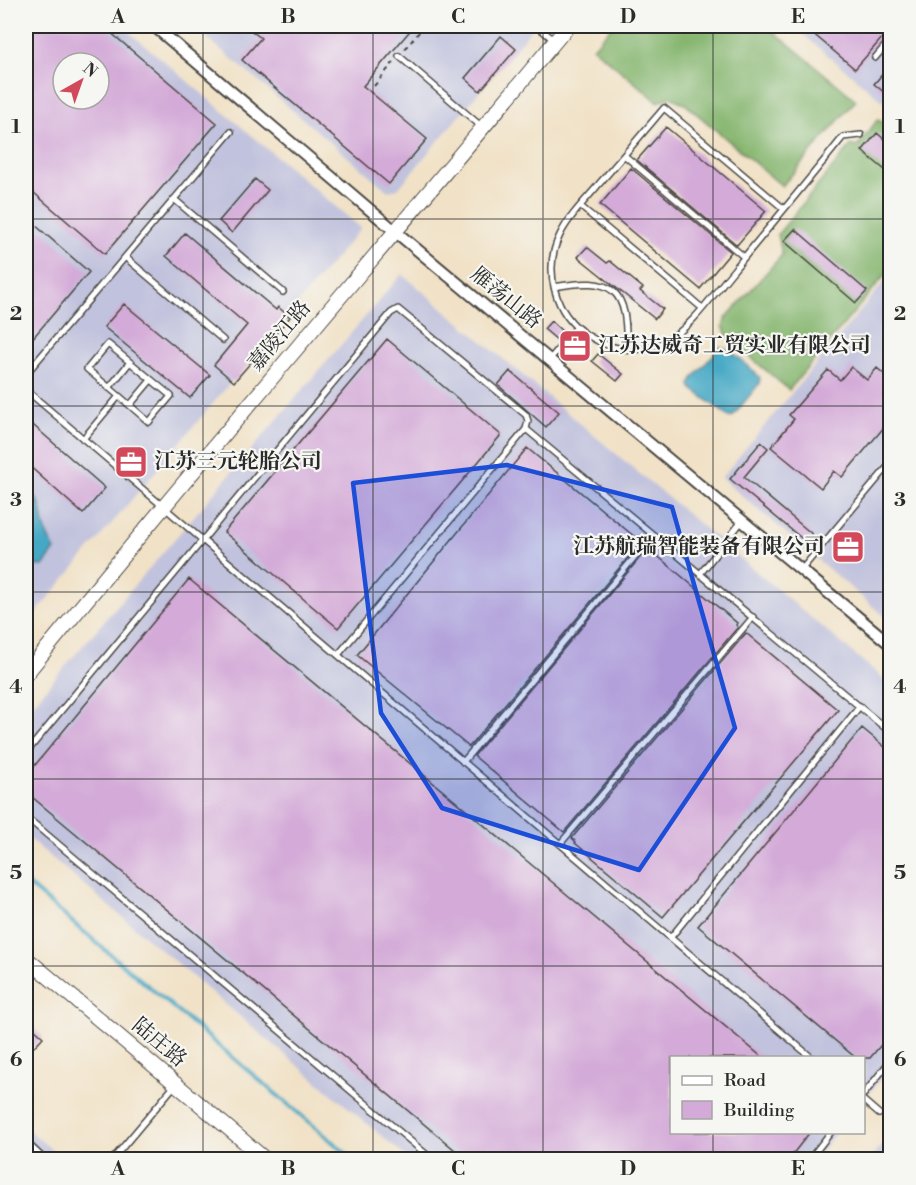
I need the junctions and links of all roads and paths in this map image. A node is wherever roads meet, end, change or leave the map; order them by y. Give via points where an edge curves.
1 (154, 26) edge
2 (537, 26) edge
3 (568, 26) edge
4 (891, 40) edge
5 (555, 41) junction
6 (399, 56) dead end
7 (875, 58) dead end
8 (482, 128) junction
9 (231, 132) dead end
10 (861, 135) dead end
11 (624, 155) junction
12 (174, 199) junction
13 (580, 206) junction
14 (784, 209) junction
15 (396, 232) junction
16 (125, 257) junction
17 (744, 258) junction
18 (554, 287) junction
19 (284, 292) dead end
20 (702, 308) junction
21 (576, 328) junction
22 (223, 340) dead end
23 (626, 349) junction
24 (550, 359) junction
25 (130, 362) junction
26 (26, 374) edge
27 (151, 380) junction
28 (109, 388) junction
29 (26, 390) edge
30 (119, 396) junction
31 (130, 405) junction
32 (526, 429) junction
33 (83, 439) junction
34 (891, 464) edge
35 (162, 506) junction
36 (743, 520) junction
37 (653, 534) junction
38 (203, 540) junction
39 (801, 569) junction
40 (700, 574) junction
41 (753, 617) junction
42 (891, 644) edge
43 (338, 655) junction
44 (26, 674) edge
45 (860, 706) junction
46 (891, 732) edge
47 (26, 753) edge
48 (463, 762) junction
49 (26, 817) edge
50 (560, 844) junction
51 (671, 937) junction
52 (26, 958) edge
53 (810, 1056) edge
54 (891, 1061) edge
55 (176, 1084) junction
56 (865, 1093) edge
57 (865, 1102) edge
58 (879, 1114) dead end
59 (829, 1134) edge
60 (26, 1142) edge
61 (45, 1160) edge
62 (112, 1160) edge
63 (266, 1160) edge
64 (433, 1160) edge
65 (808, 1160) edge

1 - 15 street, 雁荡山路
2 - 5 lane
3 - 5 street, 嘉陵江路
4 - 7 lane
5 - 8 street, 嘉陵江路
6 - 8 lane
8 - 15 street, 嘉陵江路
9 - 12 lane
10 - 14 lane via 843,137
11 - 13 lane
11 - 14 lane via 664,108
11 - 17 lane
12 - 16 lane
12 - 19 lane
13 - 18 lane via 553,254
13 - 20 lane
14 - 17 lane
15 - 24 street, 雁荡山路
15 - 35 street, 嘉陵江路
16 - 22 lane
16 - 26 lane
17 - 20 lane
18 - 21 lane
18 - 23 lane via 601,284 621,298 626,313
20 - 23 lane via 665,342 639,351
21 - 23 lane via 594,339
21 - 24 lane
24 - 36 street, 雁荡山路
25 - 27 lane
25 - 28 lane
25 - 28 lane via 108,344 87,369
27 - 31 lane
27 - 31 lane via 171,396 149,422
28 - 30 lane
29 - 33 lane
30 - 31 lane
30 - 33 lane
32 - 37 lane
32 - 38 lane via 526,415 398,309
32 - 43 lane
33 - 35 lane
34 - 39 lane
35 - 38 lane
35 - 44 street, 嘉陵江路
36 - 39 street, 雁荡山路
36 - 40 lane
37 - 40 lane
37 - 48 lane
38 - 43 lane
38 - 47 lane
39 - 42 street, 雁荡山路
40 - 41 lane
41 - 45 lane
41 - 50 lane
43 - 48 lane
45 - 46 lane
45 - 51 lane
48 - 50 lane
49 - 64 lane
50 - 51 lane
51 - 53 lane
52 - 55 street, 陆庄路
54 - 56 lane
55 - 62 lane
55 - 63 street, 陆庄路
57 - 58 lane
59 - 65 lane
60 - 61 lane

